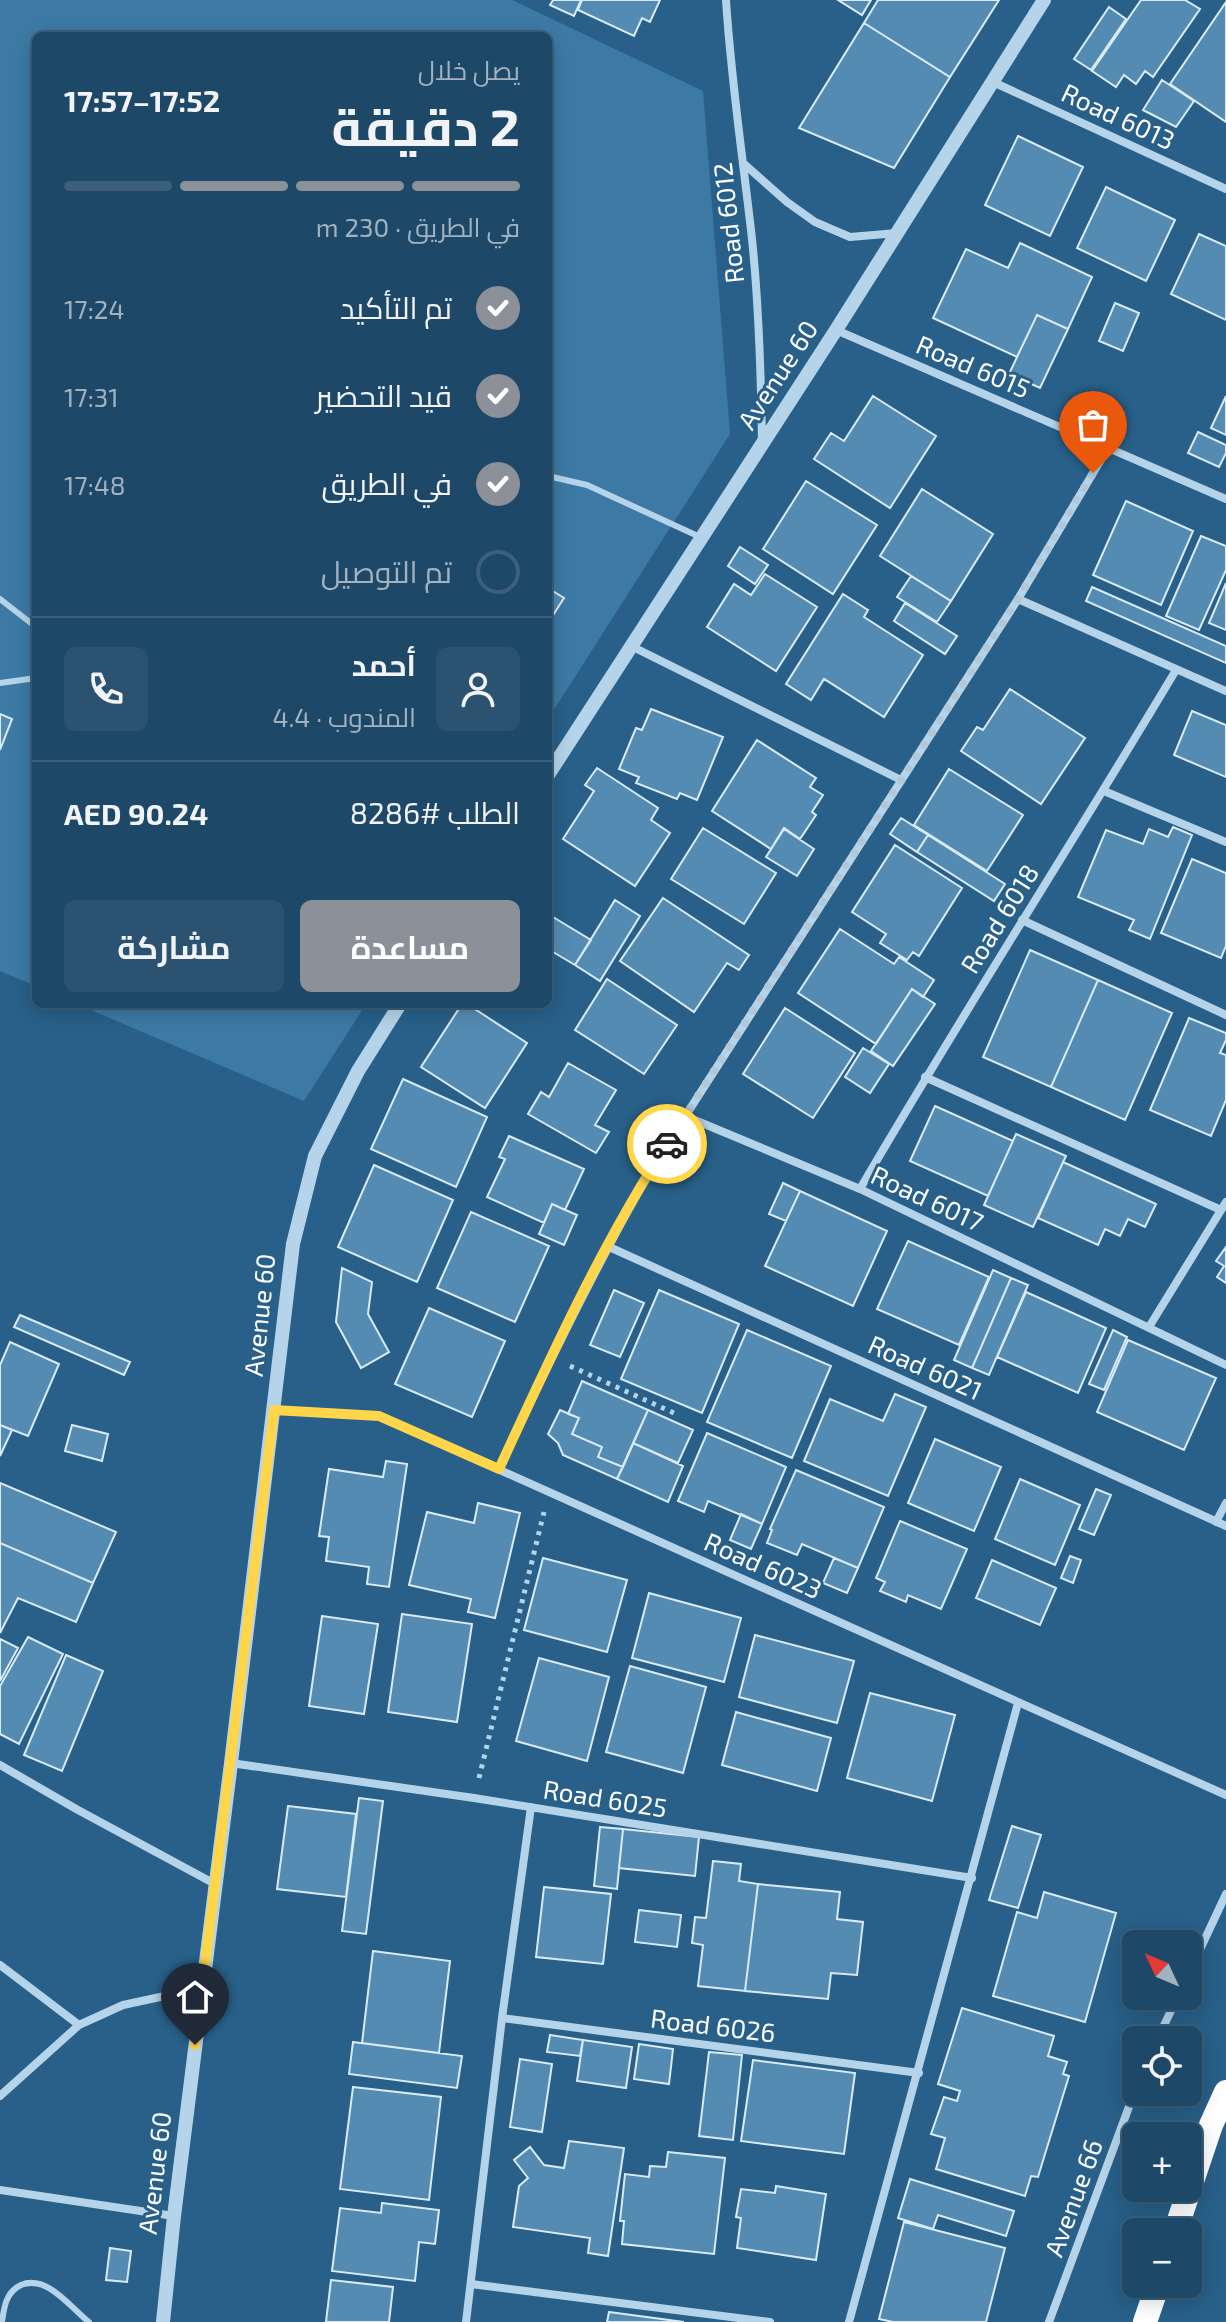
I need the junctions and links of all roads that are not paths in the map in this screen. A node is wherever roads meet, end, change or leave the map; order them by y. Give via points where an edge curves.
1 (726, 0) edge
2 (1044, 0) edge
3 (993, 82) junction
4 (743, 163) junction
5 (1226, 189) edge
6 (897, 233) junction
7 (836, 330) junction
8 (762, 442) junction
9 (1108, 448) junction
10 (552, 477) edge
11 (1226, 499) edge
12 (702, 538) junction
13 (0, 599) edge
14 (1018, 599) junction
15 (32, 624) edge
16 (631, 646) junction
17 (1176, 670) junction
18 (32, 679) edge
19 (0, 683) edge
20 (1226, 691) edge
21 (552, 769) edge
22 (901, 780) junction
23 (1104, 791) junction
24 (1226, 842) edge
25 (1022, 920) junction
26 (397, 1008) edge
27 (1226, 1015) edge
28 (925, 1077) junction
29 (685, 1116) junction
30 (860, 1189) junction
31 (1224, 1206) edge
32 (607, 1246) junction
33 (1149, 1327) junction
34 (1226, 1365) edge
35 (274, 1410) junction
36 (499, 1469) junction
37 (1226, 1503) edge
38 (1216, 1522) junction
39 (1226, 1526) edge
40 (1018, 1703) junction
41 (231, 1763) junction
42 (0, 1765) edge
43 (1226, 1795) edge
44 (531, 1807) junction
45 (972, 1878) junction
46 (215, 1884) junction
47 (1226, 1894) edge
48 (1202, 1945) edge
49 (0, 1965) edge
50 (202, 1988) junction
51 (502, 2018) junction
52 (79, 2025) junction
53 (919, 2073) junction
54 (1226, 2092) edge
55 (0, 2096) edge
56 (1129, 2106) edge
57 (0, 2190) edge
58 (174, 2216) junction
59 (1180, 2218) edge
60 (471, 2284) junction
61 (1153, 2298) edge
62 (2, 2322) edge
63 (89, 2322) edge
64 (163, 2322) edge
65 (466, 2322) edge
66 (770, 2322) edge
67 (849, 2322) edge
68 (1049, 2322) edge
69 (1145, 2322) edge

1 - 4 street, Road 6012
2 - 3 street, Avenue 60
3 - 5 street, Road 6013
3 - 6 street, Avenue 60
4 - 6 street via 815,222 850,237
4 - 8 street, Road 6012 via 760,328
6 - 7 street, Avenue 60
7 - 8 street, Avenue 60
7 - 9 street, Road 6015
8 - 12 street, Avenue 60
9 - 11 street, Road 6015
9 - 14 street
10 - 12 lane via 587,485
12 - 16 street, Avenue 60
13 - 15 lane
14 - 17 street
14 - 22 street
16 - 21 street, Avenue 60
16 - 22 street
17 - 20 street
17 - 23 street, Road 6018
18 - 19 lane
22 - 29 street
23 - 24 street
23 - 25 street, Road 6018
25 - 27 street
25 - 28 street, Road 6018
26 - 35 street, Avenue 60 via 315,1156 293,1244
28 - 30 street, Road 6018
28 - 31 street
29 - 30 street, Road 6017
29 - 32 street
30 - 33 street, Road 6017
31 - 33 street
32 - 36 street
32 - 38 street, Road 6021
33 - 34 street, Road 6017
35 - 36 street, Road 6023 via 379,1416
35 - 41 street, Avenue 60
36 - 40 street, Road 6023
37 - 38 street
38 - 39 street, Road 6021
40 - 43 street, Road 6023
40 - 45 street
41 - 44 street, Road 6025
41 - 46 street, Avenue 60
42 - 46 street
44 - 45 street, Road 6025
44 - 51 street
45 - 53 street
46 - 50 street, Avenue 60
47 - 48 street
49 - 52 street
50 - 52 street via 123,2005
50 - 58 street, Avenue 60
51 - 53 street, Road 6026
51 - 60 street
52 - 55 street
53 - 67 street
54 - 59 highway
56 - 68 street, Avenue 66
57 - 58 street
58 - 64 street, Avenue 60
60 - 65 street
60 - 66 street
61 - 69 highway
62 - 63 lane via 14,2290 37,2283

